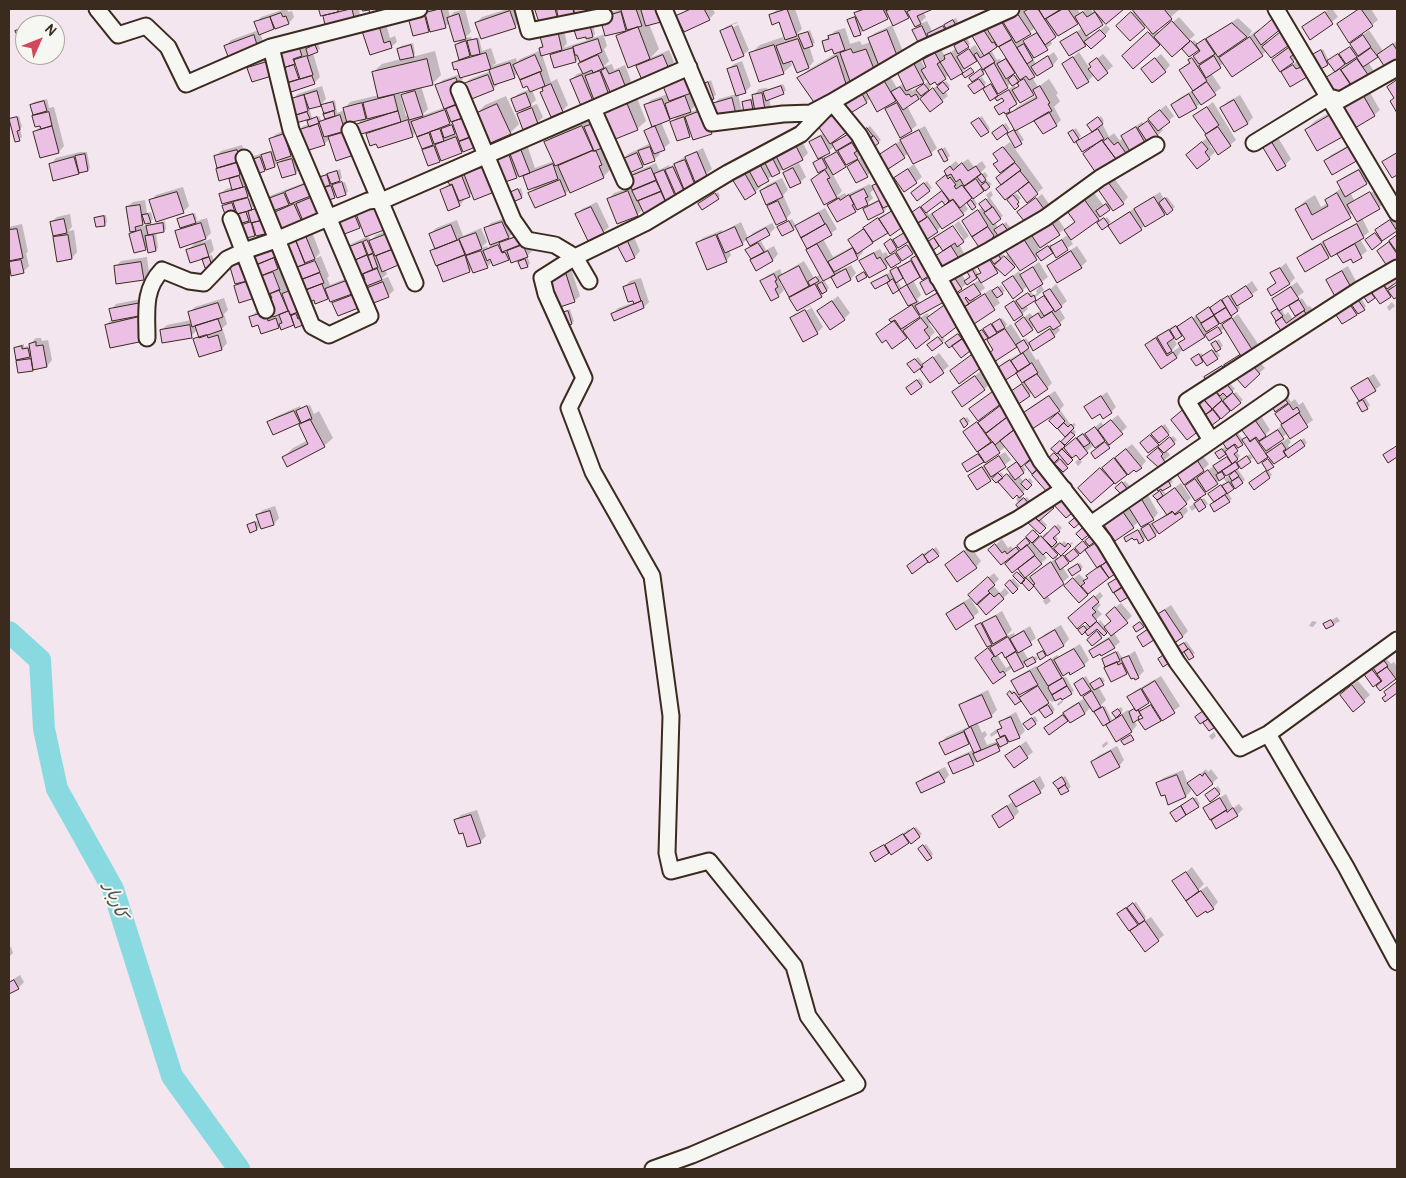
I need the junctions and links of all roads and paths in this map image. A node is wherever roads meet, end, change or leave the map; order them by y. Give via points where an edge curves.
1 (97, 9) edge
2 (419, 9) edge
3 (523, 9) edge
4 (664, 9) edge
5 (1011, 9) edge
6 (1276, 9) edge
7 (604, 16) dead end
8 (272, 47) junction
9 (688, 67) junction
10 (1397, 68) edge
11 (459, 90) dead end
12 (1329, 97) junction
13 (832, 102) junction
14 (593, 109) junction
15 (350, 130) dead end
16 (1254, 143) dead end
17 (1156, 145) dead end
18 (486, 156) junction
19 (244, 158) dead end
20 (624, 181) dead end
21 (379, 199) junction
22 (1397, 213) edge
23 (327, 217) junction
24 (231, 219) dead end
25 (276, 240) junction
26 (244, 251) junction
27 (575, 257) junction
28 (1397, 268) edge
29 (938, 278) junction
30 (589, 281) dead end
31 (415, 283) dead end
32 (266, 310) dead end
33 (147, 338) dead end
34 (1280, 393) dead end
35 (1211, 440) junction
36 (1064, 489) junction
37 (1091, 524) junction
38 (973, 544) dead end
39 (1397, 640) edge
40 (1268, 734) junction
41 (1397, 962) edge
42 (654, 1169) edge

1 - 8 street via 118,35 146,26 168,47 186,84
2 - 8 street
3 - 7 street via 529,31
4 - 9 street
5 - 13 street via 922,49
6 - 12 street
8 - 23 street via 291,130
9 - 13 street via 712,123 811,113
9 - 14 street
10 - 12 street via 1340,100
11 - 18 street
12 - 16 street
12 - 22 street
13 - 27 street via 801,134 645,223
13 - 29 street via 859,135
14 - 18 street
14 - 20 street
15 - 21 street
17 - 29 street via 1100,178 1045,218
18 - 21 street via 386,199
18 - 27 street via 513,220 527,240 555,245
19 - 25 street
21 - 23 street via 368,200
21 - 31 street
23 - 25 street
23 - 25 street via 370,316 329,335 312,326
24 - 26 street
25 - 26 street
26 - 32 street
26 - 33 street via 227,259 204,283 189,281 162,270 153,280 147,298
27 - 30 street
27 - 42 street via 542,278 546,294 584,378 570,408 593,472 652,576 670,716 667,853 671,871 709,861 794,966 808,1016 856,1084
28 - 35 street via 1187,401
29 - 36 street via 1041,461
34 - 35 street
35 - 37 street
36 - 37 street
36 - 38 street
37 - 40 street via 1177,662 1240,748
39 - 40 street
40 - 41 street

